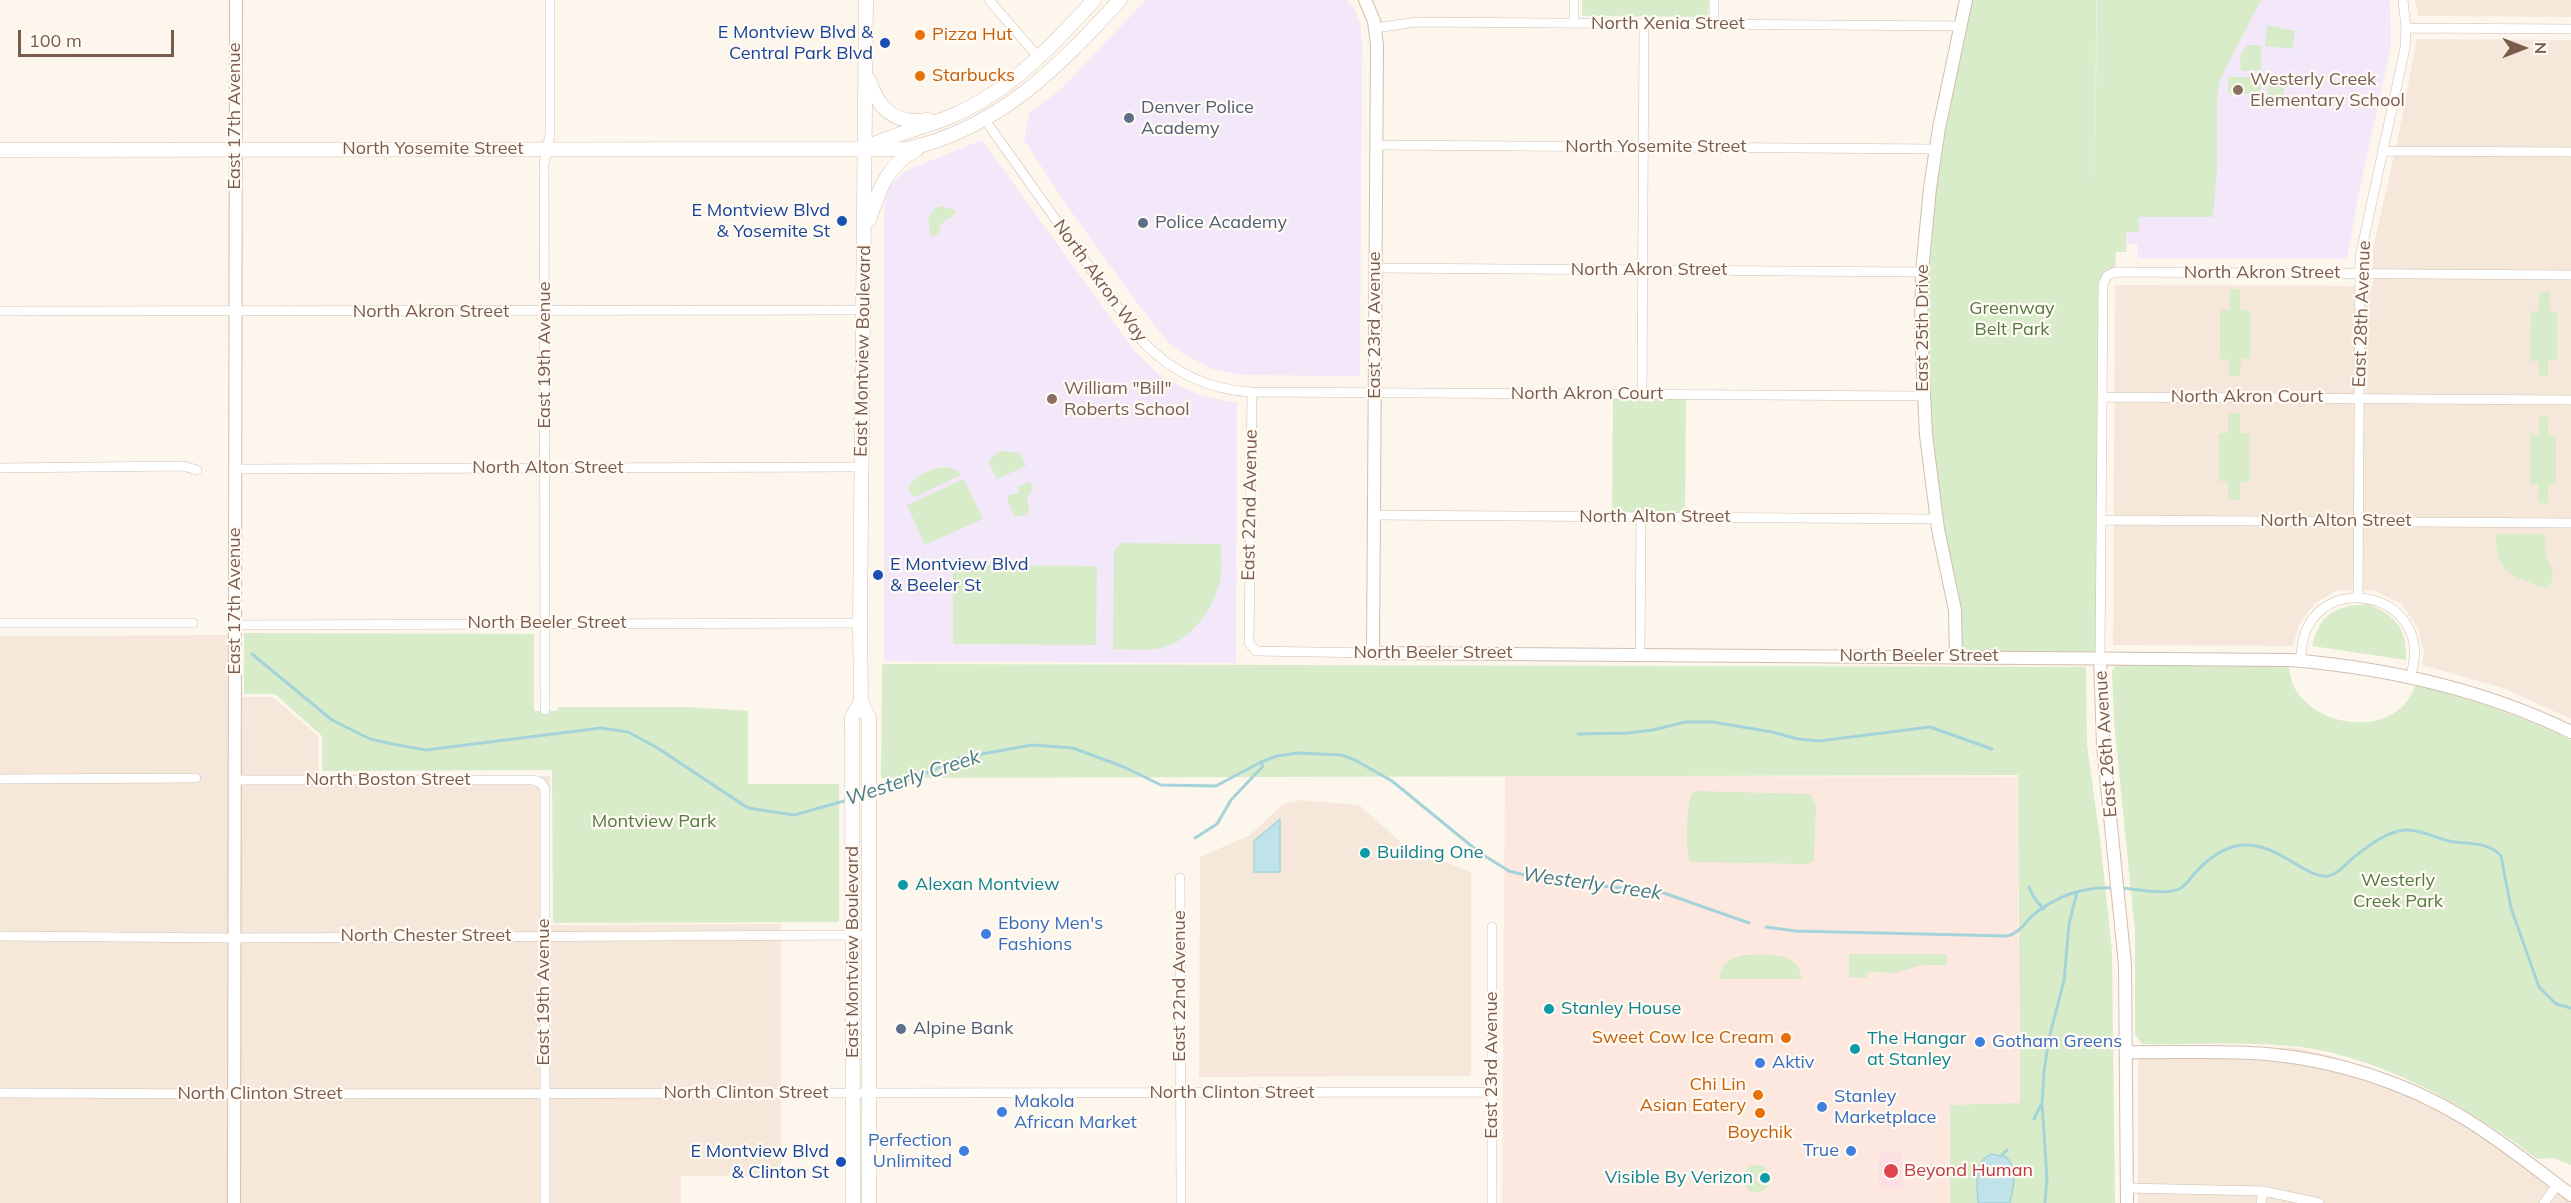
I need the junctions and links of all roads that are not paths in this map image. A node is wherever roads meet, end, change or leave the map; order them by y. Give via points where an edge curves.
1 (236, 0) edge
2 (550, 0) edge
3 (866, 0) edge
4 (989, 0) edge
5 (1094, 0) edge
6 (1120, 0) edge
7 (1365, 0) edge
8 (1574, 0) edge
9 (1714, 0) edge
10 (1966, 0) edge
11 (2403, 0) edge
12 (1574, 23) junction
13 (1644, 24) junction
14 (1714, 24) junction
15 (1962, 26) junction
16 (1376, 28) junction
17 (2406, 28) junction
18 (2571, 29) edge
19 (1039, 58) junction
20 (866, 68) junction
21 (953, 115) junction
22 (985, 120) junction
23 (927, 144) junction
24 (1376, 145) junction
25 (1643, 147) junction
26 (865, 148) junction
27 (235, 149) junction
28 (546, 149) junction
29 (1936, 149) junction
30 (0, 150) edge
31 (2382, 151) junction
32 (2571, 152) edge
33 (865, 233) junction
34 (1375, 268) junction
35 (1642, 270) junction
36 (1922, 272) junction
37 (2359, 274) junction
38 (2571, 275) edge
39 (2103, 284) joint
40 (863, 310) junction
41 (0, 311) edge
42 (545, 311) junction
43 (235, 312) junction
44 (1252, 392) junction
45 (1374, 393) junction
46 (1641, 394) junction
47 (1923, 396) junction
48 (2102, 396) junction
49 (2359, 398) junction
50 (2571, 399) edge
51 (861, 467) junction
52 (0, 468) edge
53 (545, 468) junction
54 (235, 469) junction
55 (197, 470) dead end
56 (1373, 515) junction
57 (1641, 517) junction
58 (1936, 519) junction
59 (2101, 520) junction
60 (2358, 521) junction
61 (2571, 523) edge
62 (2358, 597) junction
63 (193, 622) dead end
64 (544, 622) junction
65 (0, 623) edge
66 (860, 623) junction
67 (235, 625) junction
68 (1256, 651) joint
69 (1372, 652) junction
70 (1640, 654) junction
71 (1956, 657) junction
72 (2100, 657) junction
73 (2301, 660) junction
74 (2410, 677) junction
75 (861, 702) junction
76 (545, 710) dead end
77 (2571, 732) edge
78 (196, 778) dead end
79 (0, 779) edge
80 (235, 780) junction
81 (541, 783) joint
82 (1180, 878) dead end
83 (1492, 927) dead end
84 (853, 935) junction
85 (869, 935) junction
86 (0, 936) edge
87 (544, 936) junction
88 (235, 938) junction
89 (2126, 1052) junction
90 (1492, 1092) junction
91 (0, 1093) edge
92 (544, 1093) junction
93 (854, 1093) junction
94 (870, 1093) junction
95 (1180, 1093) junction
96 (235, 1094) junction
97 (2557, 1185) junction
98 (2127, 1188) junction
99 (2263, 1191) junction
100 (2571, 1195) edge
101 (234, 1203) edge
102 (545, 1203) edge
103 (853, 1203) edge
104 (869, 1203) edge
105 (1180, 1203) edge
106 (1492, 1203) edge
107 (2127, 1203) edge
108 (2261, 1203) edge
109 (2319, 1203) edge
110 (2544, 1203) edge

1 - 27 street, East 17th Avenue
2 - 28 street, East 19th Avenue via 550,134
3 - 20 main road, East Montview Boulevard
4 - 19 street
5 - 19 main road
6 - 22 main road via 1041,80
7 - 16 street, East 23rd Avenue
8 - 12 street
9 - 14 street
10 - 15 street, East 25th Drive
11 - 17 street, East 28th Avenue
12 - 13 street, North Xenia Street
12 - 16 street, North Xenia Street via 1416,22
13 - 14 street, North Xenia Street
13 - 25 street
14 - 15 street, North Xenia Street
15 - 29 street, East 25th Drive
16 - 24 street, East 23rd Avenue
17 - 18 street
17 - 31 street, East 28th Avenue
19 - 21 main road via 1003,87
20 - 21 main road via 876,98 891,114 918,121
20 - 26 main road, East Montview Boulevard
21 - 26 main road
22 - 23 main road
22 - 44 street, North Akron Way via 1154,353 1205,384
23 - 26 main road, North Yosemite Street via 891,150
23 - 33 main road via 893,166 878,193
24 - 25 street, North Yosemite Street
24 - 34 street, East 23rd Avenue
25 - 29 street, North Yosemite Street
25 - 35 street
26 - 28 main road, North Yosemite Street
26 - 33 main road, East Montview Boulevard
27 - 28 main road, North Yosemite Street
27 - 30 main road, North Yosemite Street
27 - 43 street, East 17th Avenue
28 - 42 street, East 19th Avenue
29 - 36 street, East 25th Drive
31 - 32 street
31 - 37 street, East 28th Avenue
33 - 40 main road, East Montview Boulevard
34 - 35 street, North Akron Street
34 - 45 street, East 23rd Avenue
35 - 36 street, North Akron Street
35 - 46 street
36 - 47 street, East 25th Drive
37 - 38 street, North Akron Street
37 - 39 street, North Akron Street via 2115,272
37 - 49 street, East 28th Avenue
39 - 48 street, East 26th Avenue
40 - 42 street, North Akron Street
40 - 51 main road, East Montview Boulevard
41 - 43 street, North Akron Street
42 - 43 street, North Akron Street
42 - 53 street, East 19th Avenue
43 - 54 street, East 17th Avenue
44 - 45 street, North Akron Court
44 - 68 street, East 22nd Avenue via 1249,643
45 - 46 street, North Akron Court
45 - 56 street, East 23rd Avenue
46 - 47 street, North Akron Court
47 - 58 street, East 25th Drive
48 - 49 street, North Akron Court
48 - 59 street, East 26th Avenue
49 - 50 street, North Akron Court
49 - 60 street, East 28th Avenue
51 - 53 street, North Alton Street
51 - 66 main road, East Montview Boulevard
52 - 55 street via 183,466
53 - 54 street, North Alton Street
53 - 64 street, East 19th Avenue
54 - 67 street, East 17th Avenue
56 - 57 street, North Alton Street
56 - 69 street, East 23rd Avenue
57 - 58 street, North Alton Street
57 - 70 street
58 - 71 street, East 25th Drive via 1955,610
59 - 60 street, North Alton Street
59 - 72 street, East 26th Avenue
60 - 61 street, North Alton Street
60 - 62 street, East 28th Avenue
62 - 73 street via 2345,597 2318,613 2307,627
62 - 74 street via 2371,598 2392,608 2408,627 2415,649
63 - 65 street
64 - 66 street, North Beeler Street
64 - 67 street, North Beeler Street
64 - 76 street, East 19th Avenue
66 - 75 main road, East Montview Boulevard
67 - 80 street, East 17th Avenue
68 - 69 street, North Beeler Street
69 - 70 street, North Beeler Street
70 - 71 street, North Beeler Street
71 - 72 street, North Beeler Street
72 - 73 street, North Beeler Street
72 - 89 street, East 26th Avenue via 2103,734 2125,965
73 - 74 street, North Beeler Street
74 - 77 street, North Beeler Street via 2484,697
75 - 84 main road, East Montview Boulevard via 852,717
75 - 85 main road, East Montview Boulevard via 869,718
78 - 79 street
80 - 81 street, North Boston Street
80 - 88 street, East 17th Avenue
81 - 87 street, East 19th Avenue via 545,789
82 - 95 street, East 22nd Avenue
83 - 90 street, East 23rd Avenue
84 - 85 street, North Chester Street
84 - 87 street, North Chester Street
84 - 93 main road, East Montview Boulevard
85 - 94 main road, East Montview Boulevard
86 - 88 street, North Chester Street
87 - 88 street, North Chester Street
87 - 92 street, East 19th Avenue
88 - 96 street, East 17th Avenue
89 - 97 street via 2267,1054 2356,1071 2411,1091 2463,1117
89 - 98 street, East 26th Avenue
90 - 95 street, North Clinton Street
90 - 106 street, East 23rd Avenue
91 - 96 street, North Clinton Street
92 - 93 street, North Clinton Street
92 - 96 street, North Clinton Street
92 - 102 street, East 19th Avenue
93 - 94 street, North Clinton Street
93 - 103 main road, East Montview Boulevard
94 - 95 street, North Clinton Street
94 - 104 main road, East Montview Boulevard
95 - 105 street, East 22nd Avenue
96 - 101 street, East 17th Avenue
97 - 100 street
97 - 110 street
98 - 99 street
98 - 107 street, East 26th Avenue
99 - 108 street
99 - 109 street

